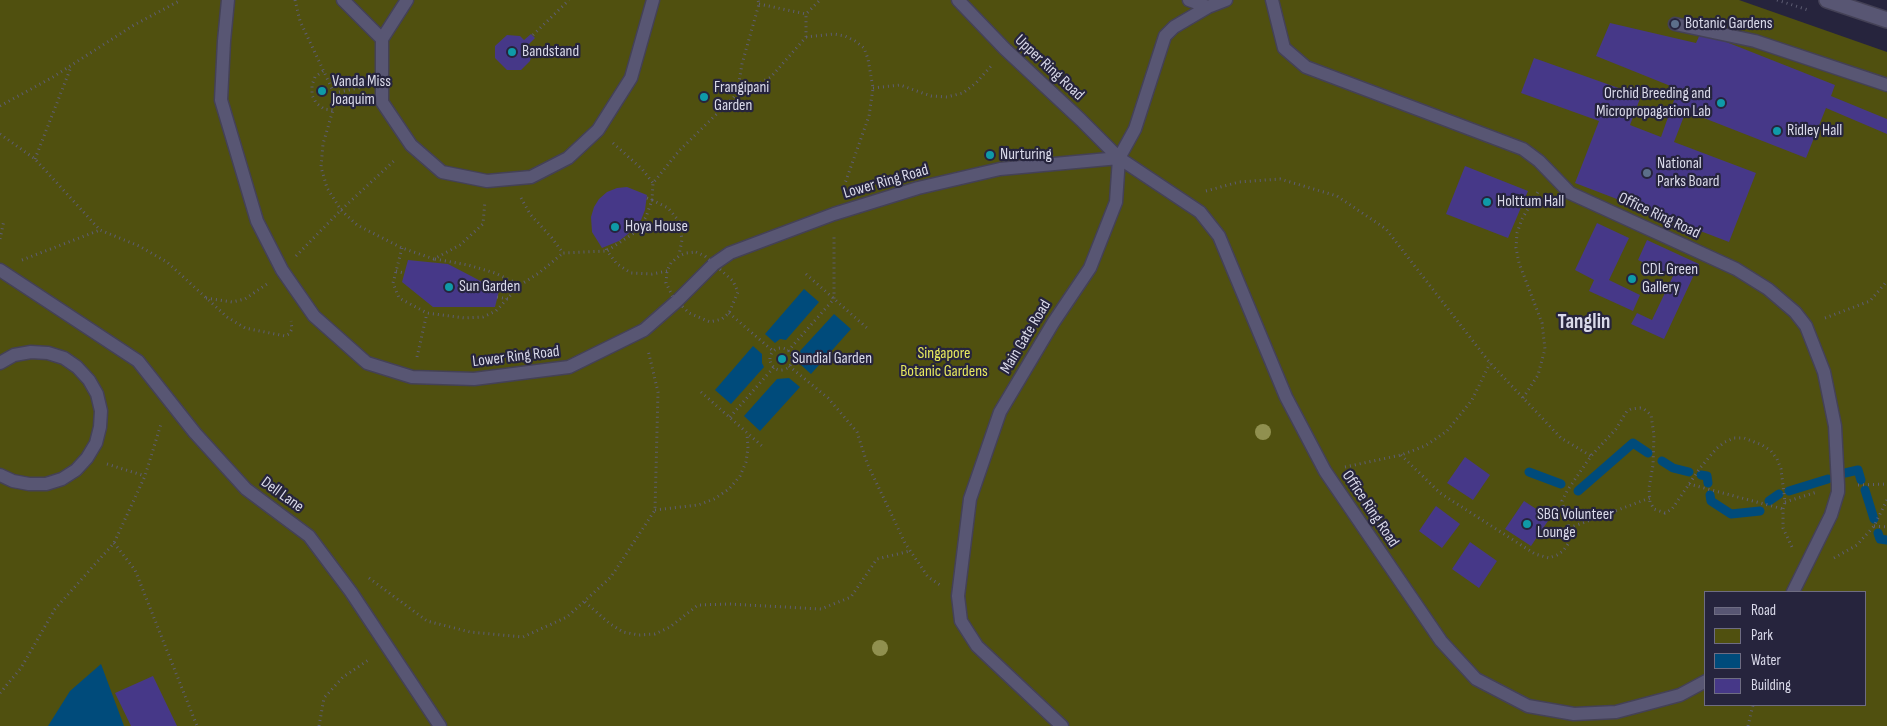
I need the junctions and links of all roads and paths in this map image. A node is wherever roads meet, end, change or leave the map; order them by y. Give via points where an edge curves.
1 (181, 0) edge
2 (228, 0) edge
3 (295, 0) edge
4 (343, 0) edge
5 (407, 0) edge
6 (569, 0) edge
7 (653, 0) edge
8 (820, 0) edge
9 (958, 0) edge
10 (1189, 0) edge
11 (1226, 0) edge
12 (1272, 0) edge
13 (1827, 0) edge
14 (758, 2) edge
15 (1208, 7) junction
16 (806, 14) junction
17 (1887, 20) edge
18 (1675, 24) dead end
19 (533, 36) dead end
20 (806, 37) junction
21 (382, 39) junction
22 (1005, 49) junction
23 (72, 65) junction
24 (323, 71) junction
25 (382, 84) junction
26 (1887, 85) edge
27 (873, 88) junction
28 (334, 92) junction
29 (737, 94) junction
30 (0, 106) edge
31 (333, 110) junction
32 (598, 130) junction
33 (0, 134) edge
34 (411, 145) junction
35 (1118, 158) junction
36 (35, 159) junction
37 (1550, 172) junction
38 (511, 180) junction
39 (488, 181) junction
40 (653, 184) junction
41 (647, 198) dead end
42 (1179, 198) junction
43 (652, 200) junction
44 (341, 210) junction
45 (834, 214) junction
46 (4, 220) dead end
47 (100, 230) junction
48 (0, 239) edge
49 (402, 248) junction
50 (607, 249) junction
51 (564, 253) junction
52 (679, 256) dead end
53 (434, 259) junction
54 (18, 262) dead end
55 (714, 264) junction
56 (0, 270) edge
57 (282, 270) junction
58 (396, 271) junction
59 (667, 271) dead end
60 (404, 273) dead end
61 (806, 274) dead end
62 (1887, 281) edge
63 (520, 286) junction
64 (295, 289) junction
65 (497, 297) dead end
66 (206, 298) junction
67 (508, 299) junction
68 (834, 299) junction
69 (677, 301) junction
70 (428, 313) junction
71 (729, 313) junction
72 (1806, 326) junction
73 (867, 328) dead end
74 (644, 330) junction
75 (788, 350) junction
76 (773, 351) junction
77 (0, 362) edge
78 (1490, 364) junction
79 (790, 366) junction
80 (774, 367) junction
81 (412, 377) junction
82 (701, 392) dead end
83 (1523, 398) junction
84 (169, 400) junction
85 (730, 417) junction
86 (747, 433) junction
87 (762, 446) dead end
88 (1401, 455) junction
89 (1591, 456) junction
90 (88, 458) junction
91 (1325, 471) junction
92 (0, 475) edge
93 (145, 476) junction
94 (1689, 484) junction
95 (1650, 498) junction
96 (1887, 500) edge
97 (1782, 509) junction
98 (656, 510) junction
99 (1874, 526) junction
100 (1887, 527) edge
101 (1569, 528) junction
102 (114, 543) junction
103 (910, 550) junction
104 (1808, 563) junction
105 (1794, 591) edge
106 (958, 596) junction
107 (585, 602) junction
108 (427, 621) dead end
109 (362, 664) dead end
110 (1704, 682) edge
111 (0, 693) edge
112 (1753, 706) edge
113 (197, 726) edge
114 (319, 726) edge
115 (440, 726) edge
116 (1062, 726) edge
117 (1748, 726) edge

1 - 23 path via 134,25
2 - 57 lane, Lower Ring Road via 221,100 257,221
3 - 24 path via 300,20
4 - 21 lane
5 - 21 lane
6 - 19 path
7 - 32 lane via 631,78
8 - 16 path
9 - 22 lane, Upper Ring Road
10 - 15 lane
11 - 15 lane, Main Gate Road
12 - 37 lane, Office Ring Road via 1284,48 1306,67 1523,150
13 - 17 street
14 - 16 path
14 - 29 path
15 - 35 lane, Main Gate Road via 1165,36 1135,129
16 - 20 path
18 - 26 lane via 1756,41
20 - 27 path via 834,34 856,41 864,48 868,59
20 - 29 path via 771,77
21 - 25 lane
22 - 27 path via 976,84 963,93 947,97 931,96 900,85
22 - 35 lane, Upper Ring Road
23 - 30 path
23 - 36 path
24 - 28 path
24 - 31 path via 315,77 312,95 324,109
25 - 28 path
25 - 34 lane via 382,102
27 - 45 path via 869,116
28 - 31 path
29 - 40 path via 679,151
31 - 44 path via 323,144 321,168 327,188
32 - 38 lane via 568,158 531,177
32 - 40 path via 642,169
33 - 36 path
34 - 39 lane via 442,172
34 - 44 path
35 - 42 lane, Office Ring Road
35 - 45 lane, Lower Ring Road via 1000,168 918,188
35 - 106 lane, Main Gate Road via 1116,202 1090,268 1052,322 1000,412 970,499
36 - 47 path
37 - 72 lane, Office Ring Road via 1570,192 1736,269 1768,289
37 - 83 path via 1516,233 1519,263 1542,322 1545,349 1538,376
38 - 39 lane
38 - 51 path via 530,214
39 - 53 path via 483,224 460,245
40 - 43 path
41 - 43 path
42 - 78 path via 1239,182 1280,179 1336,196 1386,229
42 - 91 lane, Office Ring Road via 1200,212 1218,236 1286,397
43 - 50 path via 637,231
43 - 52 path via 668,208 679,221 682,240
44 - 49 path via 357,225
44 - 57 path
45 - 55 lane, Lower Ring Road via 730,253
45 - 68 path
46 - 48 path
47 - 54 path
47 - 66 path via 167,262
49 - 53 path
49 - 58 path
50 - 51 path
50 - 59 path via 618,264 631,272 652,274
51 - 63 path
53 - 63 path via 495,273
55 - 69 lane, Lower Ring Road
55 - 71 path via 733,281 738,292
56 - 84 lane, Dell Lane via 138,361
57 - 64 lane, Lower Ring Road
57 - 66 path via 262,289 245,299 232,302
58 - 60 path
58 - 70 path via 393,283 399,298
61 - 68 path
62 - 72 path via 1870,301
63 - 67 path
64 - 66 path via 292,329 285,336 245,328
64 - 81 lane, Lower Ring Road via 314,316 367,363
65 - 67 path
67 - 70 path via 496,311 483,317
68 - 73 path
68 - 75 path
69 - 71 path via 689,313 710,322
69 - 74 lane, Lower Ring Road
70 - 81 path
71 - 76 path
72 - 104 lane, Office Ring Road via 1824,372 1835,426 1838,485 1831,515
74 - 81 lane, Lower Ring Road via 569,367 474,380
74 - 98 path via 658,392
75 - 76 path via 779,348
75 - 79 path via 792,358
76 - 80 path via 770,359
77 - 90 lane via 14,355 48,353 78,367 97,394 101,411 96,443
78 - 83 path
78 - 88 path via 1472,400 1446,431 1425,446
79 - 80 path via 784,370
79 - 103 path via 828,398 857,432 883,500
80 - 85 path
82 - 85 path
83 - 89 path via 1561,438
84 - 93 path
84 - 115 lane, Dell Lane via 246,490 309,536 351,592
85 - 86 path
86 - 87 path
86 - 98 path via 746,462 729,489 698,505
88 - 91 path
88 - 101 path via 1440,492 1535,554 1549,558 1557,555 1568,544
89 - 95 path via 1627,412 1635,408 1648,411 1654,435
89 - 101 path via 1562,501
90 - 92 lane via 62,479 46,484 12,481
90 - 93 path
91 - 110 lane, Office Ring Road via 1441,641 1476,679 1528,706 1574,714 1616,712 1680,695
93 - 102 path
94 - 95 path via 1672,509 1665,513 1654,509
94 - 97 path
94 - 97 path via 1717,448 1734,438 1744,438 1762,445 1777,459 1785,502
95 - 101 path
96 - 99 path
97 - 104 path via 1784,528 1794,551
98 - 107 path via 611,577
99 - 100 path
99 - 104 path via 1857,546 1834,558
102 - 111 path via 55,608 21,668
102 - 113 path via 136,570
103 - 106 path via 928,577
103 - 107 path via 876,559 851,597 820,610 698,605 670,627 655,634 639,635 624,632 609,623
104 - 105 lane, Office Ring Road
106 - 116 lane, Main Gate Road via 961,621 977,646
107 - 108 path via 567,618 523,637 470,632
109 - 114 path via 344,676 324,698
112 - 117 path

